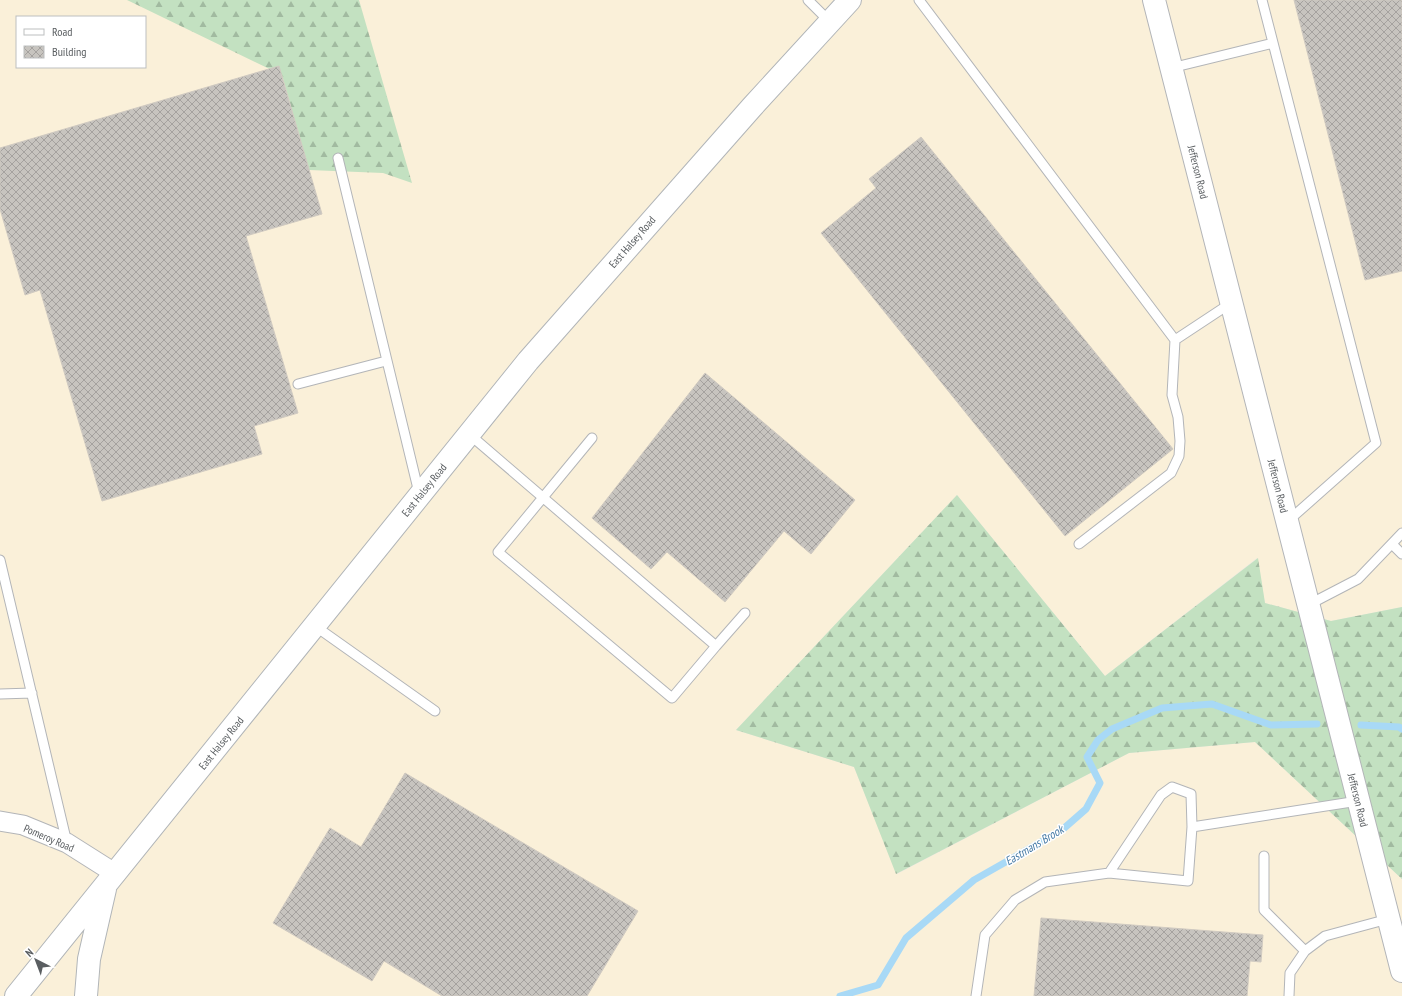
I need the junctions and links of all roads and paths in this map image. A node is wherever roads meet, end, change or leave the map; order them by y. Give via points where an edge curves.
1 (808, 0) edge
2 (850, 0) edge
3 (919, 0) edge
4 (1154, 0) edge
5 (1262, 0) edge
6 (830, 22) junction
7 (1273, 43) junction
8 (1171, 68) junction
9 (338, 158) dead end
10 (1231, 303) junction
11 (1175, 340) junction
12 (386, 361) junction
13 (298, 384) dead end
14 (469, 434) junction
15 (592, 438) dead end
16 (419, 496) junction
17 (542, 498) junction
18 (1287, 523) junction
19 (1402, 533) edge
20 (1079, 544) dead end
21 (1392, 544) junction
22 (1402, 554) edge
23 (0, 560) edge
24 (1308, 605) junction
25 (745, 613) dead end
26 (315, 626) junction
27 (716, 646) junction
28 (32, 693) junction
29 (0, 694) edge
30 (435, 711) dead end
31 (1358, 801) junction
32 (0, 821) edge
33 (1192, 827) junction
34 (67, 843) junction
35 (1264, 856) dead end
36 (1109, 873) junction
37 (111, 879) junction
38 (1388, 919) junction
39 (1305, 952) junction
40 (1402, 971) edge
41 (16, 996) edge
42 (86, 996) edge
43 (976, 996) edge
44 (1289, 996) edge

1 - 6 lane
2 - 6 main road, East Halsey Road
3 - 11 lane
4 - 8 main road, Jefferson Road
5 - 7 lane
6 - 14 main road, East Halsey Road via 528,360
7 - 8 lane
7 - 18 lane via 1376,443
8 - 10 main road, Jefferson Road
9 - 12 lane
10 - 11 lane
10 - 18 main road, Jefferson Road
11 - 20 lane via 1172,395 1178,417 1179,456 1171,473
12 - 13 lane
12 - 16 lane
14 - 16 main road, East Halsey Road
14 - 17 lane
15 - 17 lane
16 - 26 main road, East Halsey Road
17 - 27 lane
17 - 27 lane via 498,552 672,698
18 - 24 main road, Jefferson Road
19 - 21 lane
21 - 22 lane
21 - 24 lane via 1358,579
23 - 28 lane
24 - 31 main road, Jefferson Road
25 - 27 lane
26 - 30 lane
26 - 37 main road, East Halsey Road
28 - 29 lane
28 - 34 lane
31 - 33 lane
31 - 38 main road, Jefferson Road
32 - 34 street, Pomeroy Road via 23,826
33 - 36 lane via 1188,881
33 - 36 lane via 1192,794 1172,787 1161,794
34 - 37 street, Pomeroy Road
35 - 39 lane via 1264,910
36 - 43 lane via 1045,882 1015,900 985,935
37 - 41 main road, East Halsey Road
37 - 42 main road via 89,959
38 - 39 lane via 1324,936
38 - 40 main road, Jefferson Road
39 - 44 lane via 1290,973

